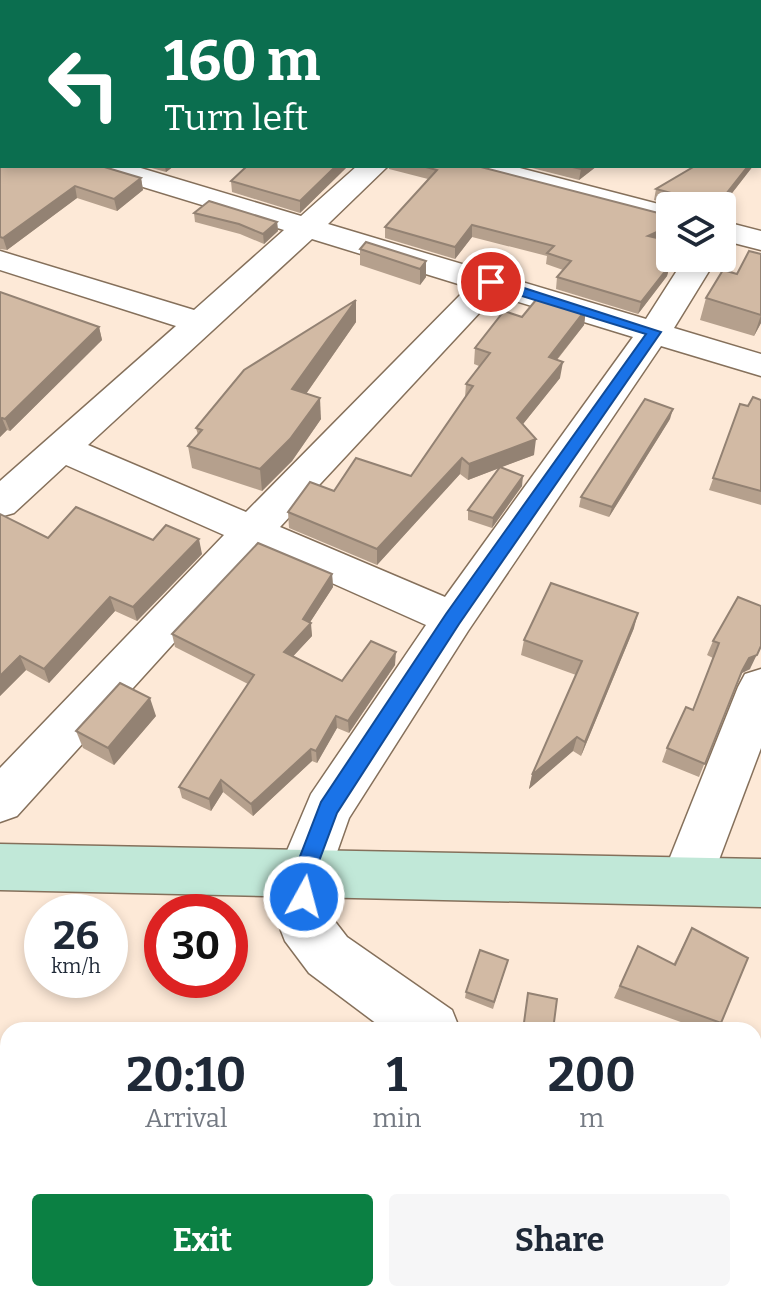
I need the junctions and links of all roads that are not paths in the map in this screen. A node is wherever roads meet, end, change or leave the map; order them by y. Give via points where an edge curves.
1 (111, 168) edge
2 (372, 168) edge
3 (487, 168) edge
4 (656, 212) edge
5 (308, 226) junction
6 (736, 234) edge
7 (761, 241) edge
8 (0, 260) edge
9 (32, 270) junction
10 (692, 272) edge
11 (491, 282) junction
12 (0, 293) edge
13 (200, 323) junction
14 (654, 332) junction
15 (761, 365) edge
16 (61, 448) junction
17 (0, 503) edge
18 (250, 533) junction
19 (453, 619) junction
20 (761, 687) edge
21 (0, 801) edge
22 (0, 867) edge
23 (304, 872) junction
24 (687, 880) junction
25 (761, 883) edge
26 (421, 1022) edge

1 - 5 street
2 - 5 street
3 - 4 street
5 - 11 street
5 - 13 street
6 - 7 street
8 - 9 street
9 - 12 street
9 - 13 street
10 - 14 street
11 - 14 street
11 - 18 street
13 - 16 street
14 - 15 street
14 - 19 street
16 - 17 street
16 - 18 street
18 - 19 street
18 - 21 street
19 - 23 street via 328,809
20 - 24 street
22 - 23 street
23 - 24 street
23 - 26 street via 304,923 328,955
24 - 25 street

